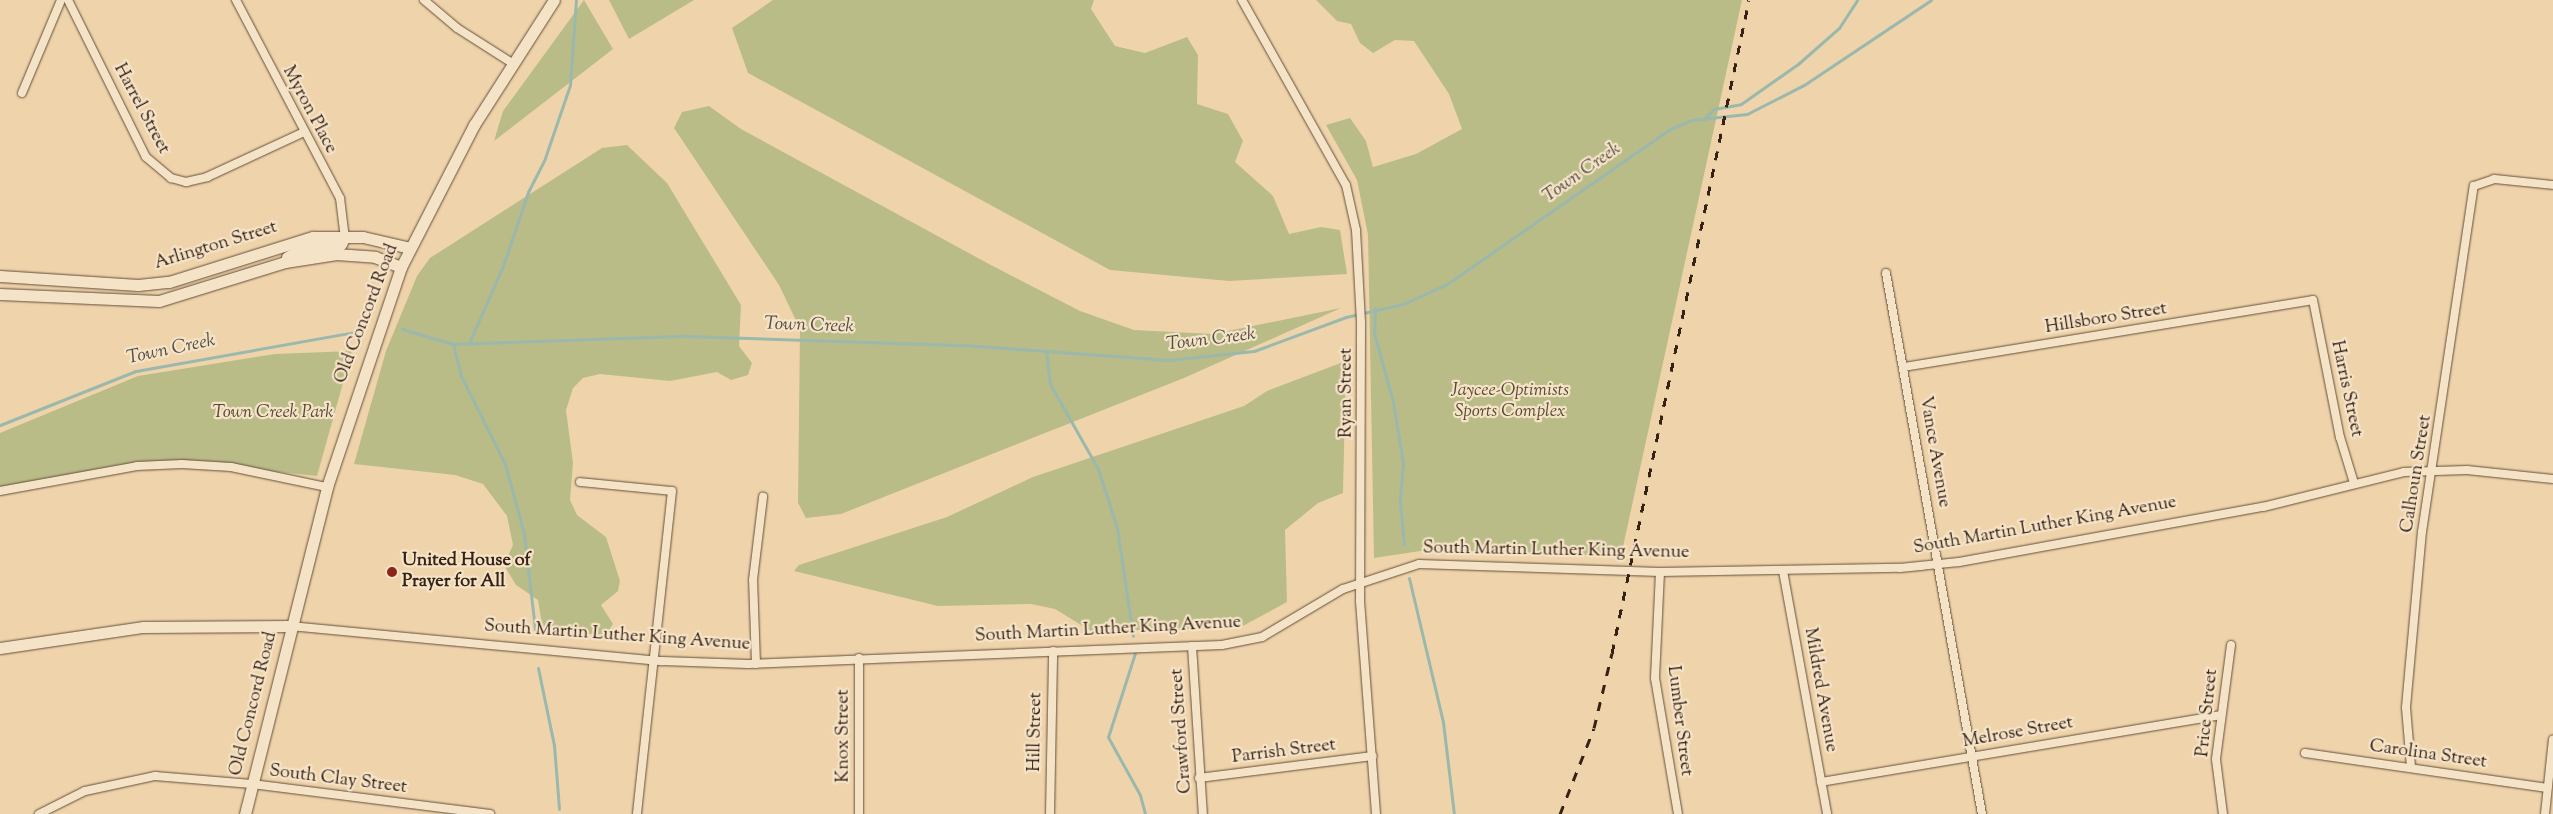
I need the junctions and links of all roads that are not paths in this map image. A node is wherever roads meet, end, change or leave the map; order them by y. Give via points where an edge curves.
1 (60, 0) edge
2 (68, 0) edge
3 (236, 0) edge
4 (424, 0) edge
5 (554, 0) edge
6 (1242, 0) edge
7 (512, 63) junction
8 (22, 93) dead end
9 (302, 133) junction
10 (2553, 185) edge
11 (345, 236) junction
12 (410, 248) junction
13 (401, 267) junction
14 (260, 271) junction
15 (1886, 273) dead end
16 (0, 276) edge
17 (0, 294) edge
18 (2313, 300) joint
19 (1904, 367) junction
20 (2434, 470) junction
21 (2553, 479) edge
22 (580, 482) dead end
23 (2354, 482) junction
24 (327, 488) junction
25 (0, 491) edge
26 (763, 498) dead end
27 (1938, 565) junction
28 (1783, 571) junction
29 (1660, 572) junction
30 (1361, 581) junction
31 (290, 626) junction
32 (2231, 645) dead end
33 (1192, 646) junction
34 (0, 648) edge
35 (1053, 651) junction
36 (859, 658) junction
37 (652, 660) junction
38 (756, 664) junction
39 (2220, 715) junction
40 (2553, 739) edge
41 (2305, 753) dead end
42 (1373, 756) junction
43 (1971, 756) junction
44 (2411, 767) junction
45 (1200, 778) junction
46 (1821, 782) junction
47 (252, 784) junction
48 (2546, 788) junction
49 (39, 814) edge
50 (245, 814) edge
51 (490, 814) edge
52 (637, 814) edge
53 (859, 814) edge
54 (1050, 814) edge
55 (1203, 814) edge
56 (1376, 814) edge
57 (1678, 814) edge
58 (1827, 814) edge
59 (1982, 814) edge
60 (2223, 814) edge
61 (2546, 814) edge

1 - 8 street
2 - 9 street, Harrel Street via 146,158 171,178 186,182 207,177
3 - 9 street, Myron Place
4 - 7 street via 456,28
5 - 7 street, Old Concord Road
6 - 30 street, Ryan Street via 1346,185 1356,230 1361,323
7 - 12 street, Old Concord Road via 449,170
9 - 11 street, Myron Place via 340,198
10 - 20 street, Calhoun Street via 2494,179 2474,186
11 - 12 street, Arlington Street
11 - 14 street via 342,244 302,249
11 - 16 street, Arlington Street via 288,242 169,282 130,285
12 - 13 street, Old Concord Road
13 - 14 street, Arlington Street via 375,258 336,254
13 - 24 street, Old Concord Road
14 - 17 street, Arlington Street via 159,301
15 - 19 street, Vance Avenue
18 - 19 street, Hillsboro Street
18 - 23 street, Harris Street via 2340,437
19 - 27 street, Vance Avenue
20 - 21 street, South Martin Luther King Avenue
20 - 23 street, South Martin Luther King Avenue
20 - 44 street, Calhoun Street via 2422,532 2406,707
22 - 37 street via 672,491
23 - 27 street, South Martin Luther King Avenue via 2264,507
24 - 25 street via 231,467 182,464 137,466
24 - 31 street, Old Concord Road
26 - 38 street via 753,580
27 - 28 street, South Martin Luther King Avenue
27 - 43 street, Vance Avenue
28 - 29 street, South Martin Luther King Avenue
28 - 46 street, Mildred Avenue
29 - 30 street, South Martin Luther King Avenue via 1435,562 1401,567
29 - 57 street, Lumber Street via 1656,678
30 - 33 street, South Martin Luther King Avenue via 1262,637
30 - 42 street, Ryan Street
31 - 34 street, South Martin Luther King Avenue via 143,626
31 - 37 street, South Martin Luther King Avenue
31 - 47 street, Old Concord Road
32 - 39 street, Price Street
33 - 35 street, South Martin Luther King Avenue
33 - 45 street, Crawford Street
35 - 36 street, South Martin Luther King Avenue
35 - 54 street, Hill Street
36 - 38 street, South Martin Luther King Avenue
36 - 53 street, Knox Street
37 - 38 street, South Martin Luther King Avenue
37 - 52 street
39 - 43 street, Melrose Street
39 - 60 street, Price Street via 2216,759
40 - 48 street
41 - 44 street, Carolina Street
42 - 45 street, Parrish Street
42 - 56 street, Ryan Street
43 - 46 street, Melrose Street
43 - 59 street, Vance Avenue
44 - 48 street, Carolina Street
45 - 55 street, Crawford Street
46 - 58 street, Mildred Avenue
47 - 49 street, South Clay Street via 155,776 85,791
47 - 50 street, Old Concord Road
47 - 51 street, South Clay Street
48 - 61 street

